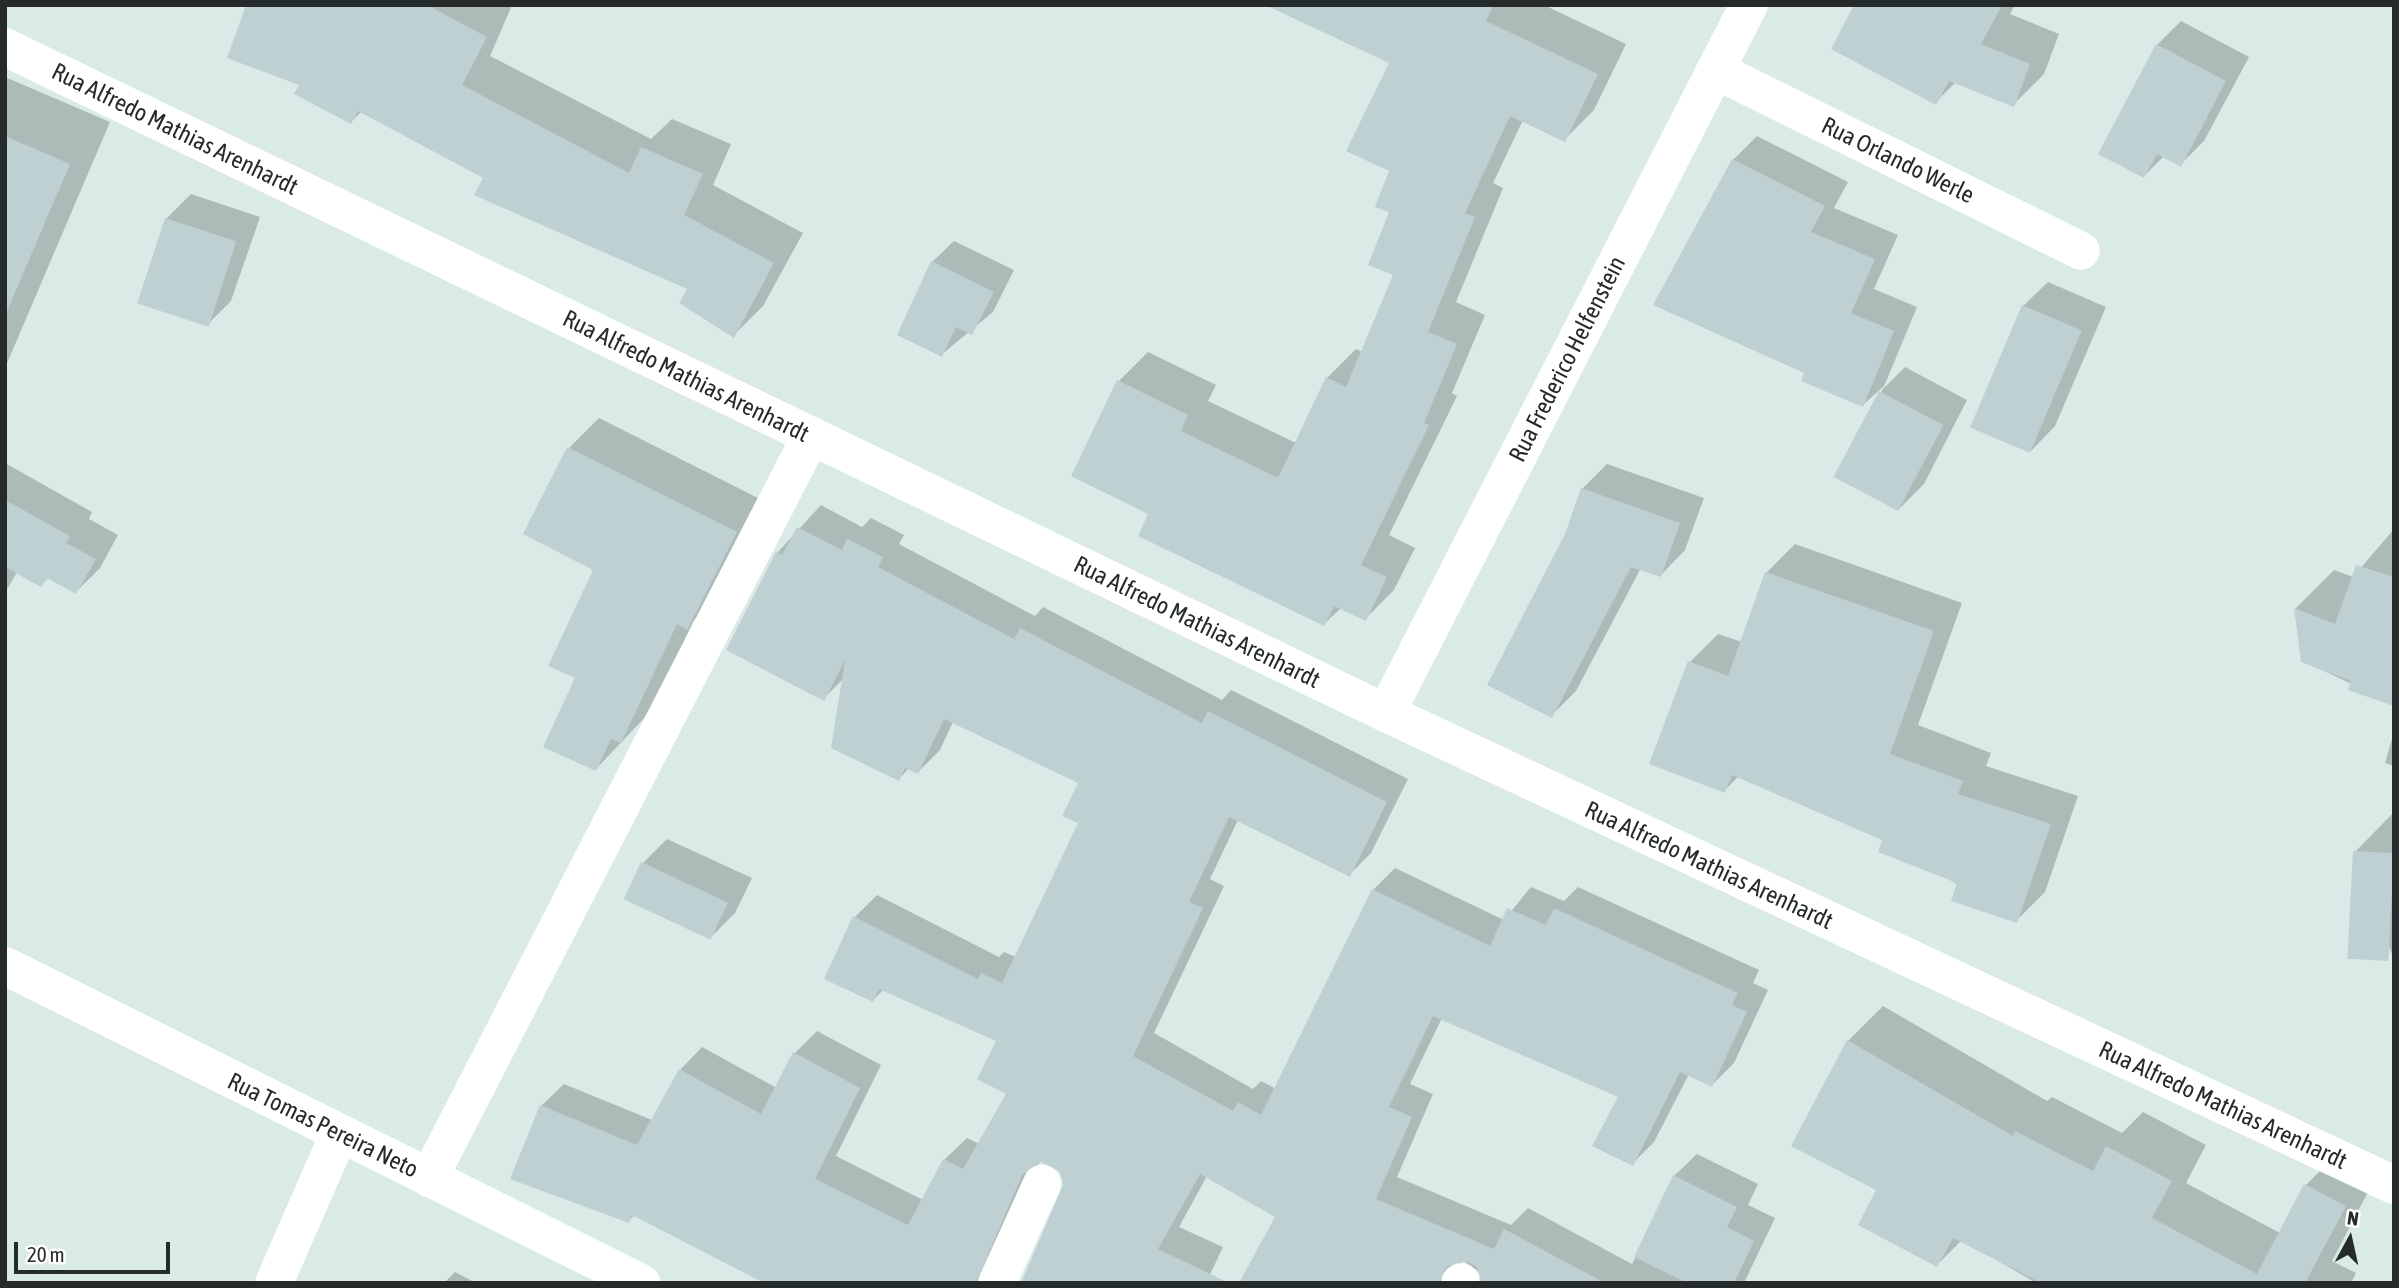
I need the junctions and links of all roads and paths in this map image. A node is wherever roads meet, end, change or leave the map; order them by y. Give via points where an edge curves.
1 (1749, 5) edge
2 (5, 47) edge
3 (1715, 70) junction
4 (2081, 251) dead end
5 (811, 436) junction
6 (1386, 713) junction
7 (5, 966) edge
8 (339, 1134) junction
9 (429, 1178) junction
10 (1042, 1184) dead end
11 (2394, 1185) edge
12 (274, 1283) edge
13 (640, 1283) edge
14 (997, 1283) edge

1 - 3 street, Rua Frederico Helfenstein
2 - 5 street, Rua Alfredo Mathias Arenhardt
3 - 4 street, Rua Orlando Werle
3 - 6 street, Rua Frederico Helfenstein
5 - 6 street, Rua Alfredo Mathias Arenhardt
5 - 9 street
6 - 11 street, Rua Alfredo Mathias Arenhardt
7 - 8 street, Rua Tomas Pereira Neto
8 - 9 street, Rua Tomas Pereira Neto
8 - 12 street
9 - 13 street, Rua Tomas Pereira Neto
10 - 14 street

